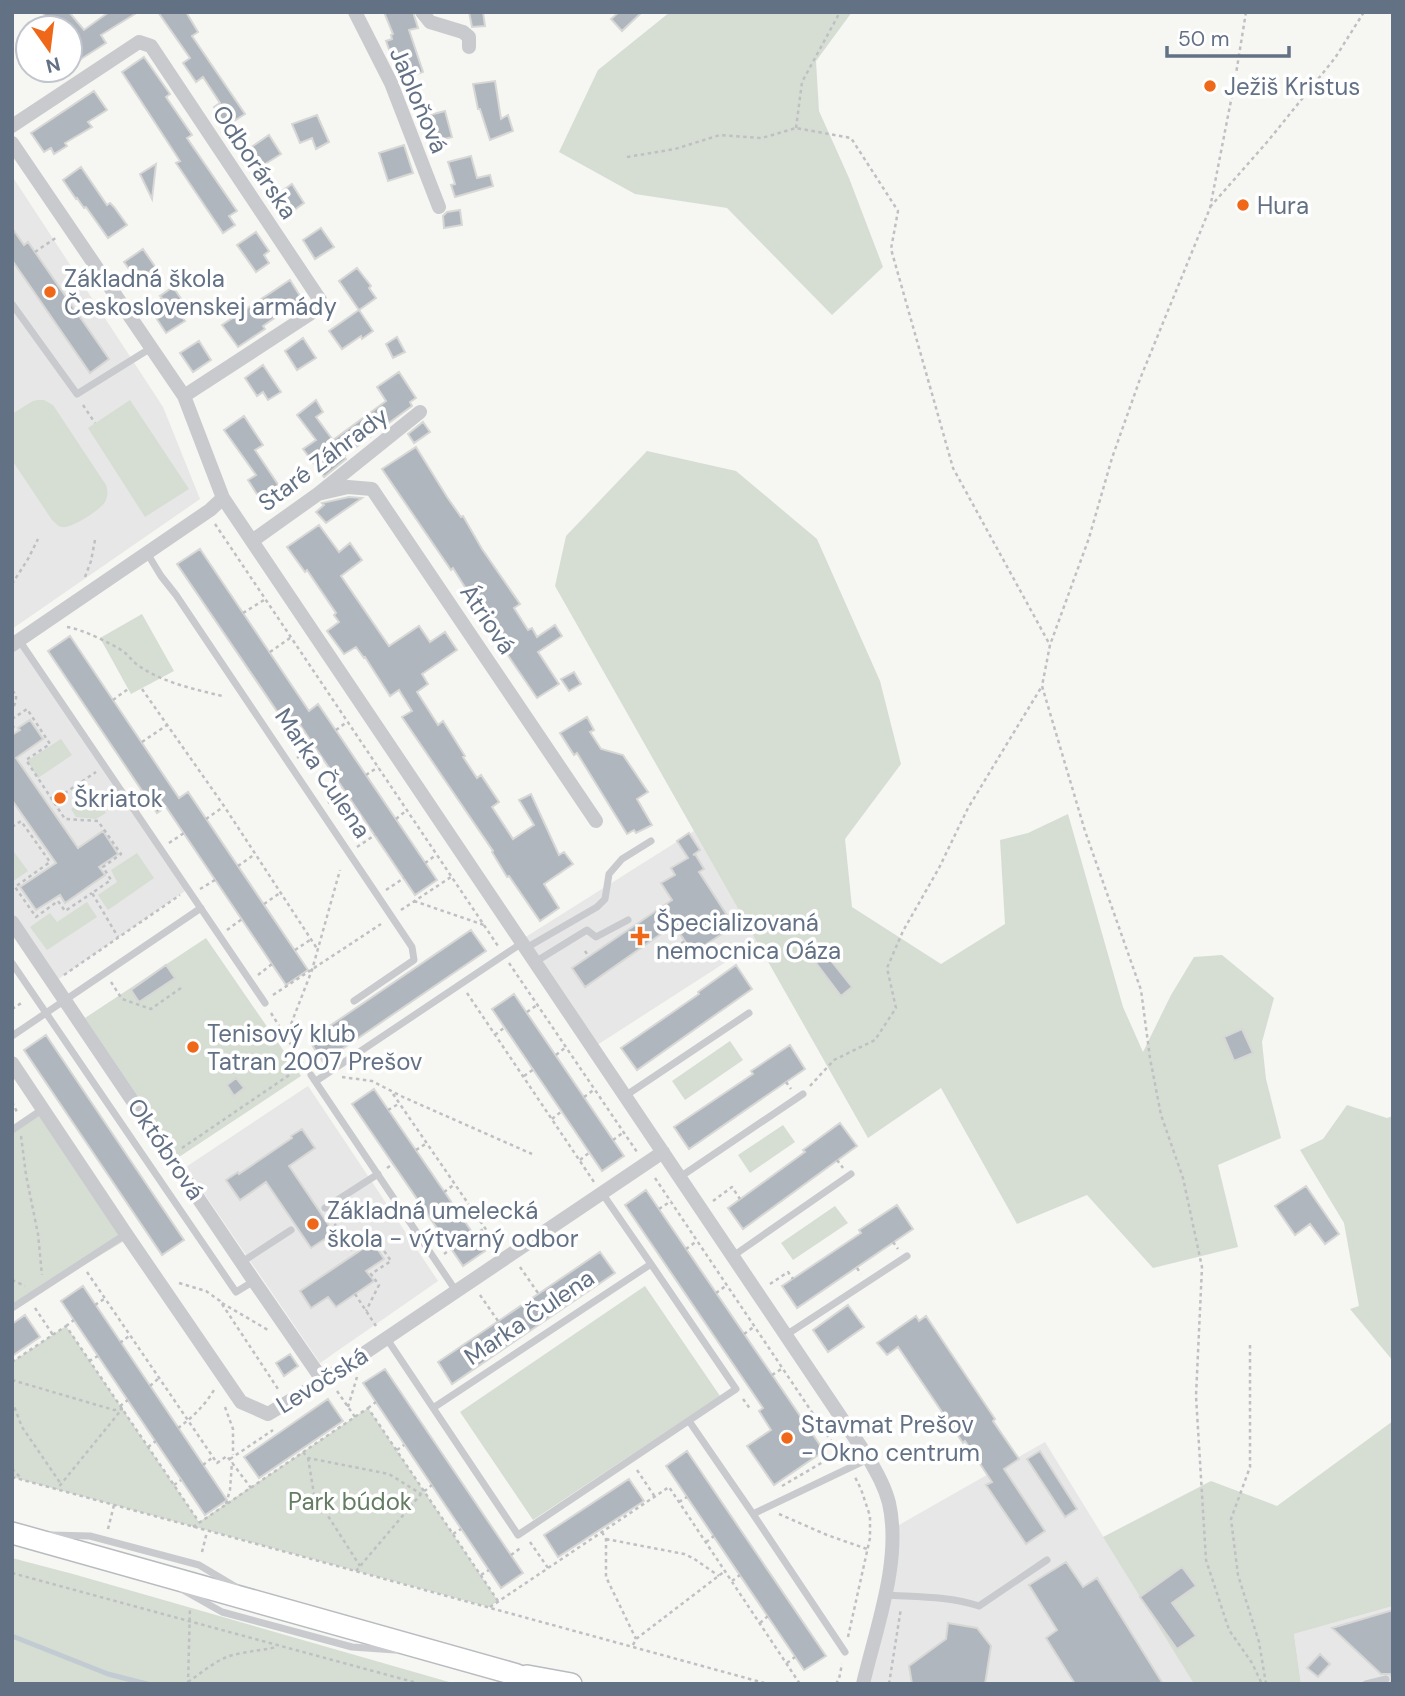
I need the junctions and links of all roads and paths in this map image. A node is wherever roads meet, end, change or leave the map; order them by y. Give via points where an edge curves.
1 (355, 12) edge
2 (422, 12) edge
3 (840, 12) edge
4 (1246, 12) edge
5 (1364, 12) edge
6 (470, 47) dead end
7 (12, 126) edge
8 (796, 128) junction
9 (12, 143) edge
10 (627, 157) dead end
11 (439, 207) dead end
12 (1210, 208) junction
13 (60, 235) dead end
14 (36, 252) dead end
15 (12, 304) edge
16 (151, 348) junction
17 (77, 394) junction
18 (184, 396) junction
19 (421, 412) dead end
20 (95, 423) dead end
21 (318, 494) junction
22 (223, 498) junction
23 (210, 510) junction
24 (38, 539) dead end
25 (96, 540) dead end
26 (252, 541) junction
27 (148, 553) junction
28 (84, 579) dead end
29 (12, 584) edge
30 (265, 599) junction
31 (243, 613) dead end
32 (60, 626) dead end
33 (291, 638) junction
34 (16, 643) edge
35 (1050, 645) junction
36 (270, 652) dead end
37 (1042, 686) junction
38 (128, 689) dead end
39 (142, 689) dead end
40 (12, 691) edge
41 (222, 696) dead end
42 (113, 699) dead end
43 (12, 712) edge
44 (12, 719) edge
45 (348, 722) junction
46 (12, 725) edge
47 (167, 725) junction
48 (336, 730) dead end
49 (12, 731) edge
50 (142, 743) dead end
51 (314, 746) dead end
52 (288, 764) junction
53 (105, 766) junction
54 (378, 767) junction
55 (366, 775) dead end
56 (345, 792) dead end
57 (53, 801) junction
58 (224, 806) junction
59 (319, 809) junction
60 (407, 810) junction
61 (206, 819) dead end
62 (396, 819) dead end
63 (596, 821) dead end
64 (12, 827) edge
65 (184, 833) dead end
66 (374, 835) dead end
67 (651, 842) dead end
68 (161, 849) junction
69 (349, 853) junction
70 (255, 854) junction
71 (436, 855) junction
72 (425, 863) dead end
73 (238, 866) dead end
74 (340, 870) dead end
75 (451, 877) junction
76 (404, 878) dead end
77 (215, 880) dead end
78 (190, 892) junction
79 (92, 893) junction
80 (280, 893) junction
81 (378, 896) junction
82 (414, 901) junction
83 (264, 904) dead end
84 (201, 908) junction
85 (392, 916) junction
86 (242, 919) dead end
87 (628, 920) dead end
88 (12, 922) edge
89 (484, 925) junction
90 (219, 936) junction
91 (118, 937) junction
92 (311, 939) junction
93 (684, 941) dead end
94 (524, 945) junction
95 (295, 950) dead end
96 (318, 950) junction
97 (585, 951) dead end
98 (504, 955) junction
99 (664, 956) dead end
100 (589, 957) dead end
101 (535, 962) junction
102 (12, 963) edge
103 (272, 964) dead end
104 (312, 970) junction
105 (106, 973) junction
106 (250, 981) junction
107 (54, 982) junction
108 (461, 984) junction
109 (181, 989) dead end
110 (34, 995) junction
111 (66, 1000) junction
112 (354, 1001) dead end
113 (265, 1002) junction
114 (537, 1005) junction
115 (12, 1009) edge
116 (46, 1013) junction
117 (527, 1013) dead end
118 (750, 1013) dead end
119 (505, 1027) dead end
120 (495, 1035) junction
121 (12, 1036) edge
122 (286, 1037) junction
123 (566, 1047) junction
124 (556, 1055) dead end
125 (12, 1063) edge
126 (304, 1065) junction
127 (534, 1069) dead end
128 (325, 1075) junction
129 (524, 1076) junction
130 (314, 1078) junction
131 (595, 1089) junction
132 (392, 1091) junction
133 (803, 1094) joint
134 (625, 1096) junction
135 (584, 1097) dead end
136 (400, 1103) junction
137 (43, 1109) junction
138 (388, 1110) dead end
139 (562, 1111) dead end
140 (552, 1119) junction
141 (15, 1128) edge
142 (624, 1132) junction
143 (613, 1139) dead end
144 (427, 1143) junction
145 (416, 1150) dead end
146 (663, 1152) junction
147 (590, 1153) dead end
148 (533, 1154) dead end
149 (170, 1156) junction
150 (580, 1160) junction
151 (646, 1164) junction
152 (378, 1174) junction
153 (851, 1174) dead end
154 (680, 1177) junction
155 (455, 1184) junction
156 (444, 1192) dead end
157 (602, 1193) junction
158 (740, 1199) dead end
159 (671, 1201) junction
160 (710, 1203) dead end
161 (325, 1209) joint
162 (659, 1209) dead end
163 (485, 1228) junction
164 (291, 1230) dead end
165 (126, 1234) junction
166 (474, 1236) dead end
167 (697, 1241) junction
168 (686, 1249) dead end
169 (500, 1250) dead end
170 (733, 1256) junction
171 (907, 1256) dead end
172 (81, 1263) junction
173 (241, 1263) junction
174 (518, 1264) dead end
175 (651, 1264) junction
176 (156, 1276) junction
177 (793, 1279) dead end
178 (254, 1282) junction
179 (727, 1285) junction
180 (767, 1286) dead end
181 (45, 1287) junction
182 (457, 1292) junction
183 (477, 1292) dead end
184 (538, 1293) dead end
185 (716, 1293) dead end
186 (355, 1294) dead end
187 (28, 1298) junction
188 (105, 1298) junction
189 (220, 1301) junction
190 (95, 1305) dead end
191 (12, 1308) edge
192 (366, 1311) junction
193 (74, 1321) dead end
194 (498, 1321) dead end
195 (66, 1326) junction
196 (755, 1326) junction
197 (267, 1330) dead end
198 (744, 1334) dead end
199 (53, 1335) junction
200 (130, 1335) junction
201 (383, 1335) junction
202 (786, 1335) junction
203 (120, 1343) dead end
204 (1251, 1345) dead end
205 (21, 1350) dead end
206 (24, 1354) junction
207 (98, 1356) dead end
208 (89, 1361) junction
209 (12, 1362) edge
210 (783, 1368) junction
211 (358, 1372) dead end
212 (772, 1375) dead end
213 (159, 1378) junction
214 (12, 1380) edge
215 (326, 1380) junction
216 (150, 1386) dead end
217 (280, 1391) dead end
218 (221, 1396) dead end
219 (128, 1400) dead end
220 (12, 1401) edge
221 (376, 1402) dead end
222 (121, 1407) junction
223 (225, 1407) dead end
224 (348, 1407) junction
225 (368, 1408) junction
226 (433, 1408) junction
227 (355, 1417) junction
228 (188, 1421) junction
229 (688, 1421) junction
230 (178, 1428) dead end
231 (259, 1439) dead end
232 (156, 1441) dead end
233 (262, 1444) dead end
234 (404, 1444) dead end
235 (148, 1447) junction
236 (397, 1450) junction
237 (303, 1452) junction
238 (840, 1452) junction
239 (213, 1457) junction
240 (308, 1458) junction
241 (869, 1459) junction
242 (631, 1460) junction
243 (232, 1463) junction
244 (203, 1465) dead end
245 (849, 1468) junction
246 (12, 1469) edge
247 (12, 1477) edge
248 (181, 1479) dead end
249 (23, 1480) junction
250 (61, 1484) junction
251 (174, 1485) junction
252 (432, 1485) dead end
253 (782, 1486) dead end
254 (251, 1488) junction
255 (56, 1489) junction
256 (423, 1493) junction
257 (655, 1497) junction
258 (687, 1497) dead end
259 (679, 1502) junction
260 (225, 1505) junction
261 (764, 1509) junction
262 (753, 1514) junction
263 (200, 1522) junction
264 (193, 1527) junction
265 (461, 1529) dead end
266 (602, 1532) junction
267 (14, 1533) edge
268 (453, 1534) junction
269 (713, 1536) dead end
270 (606, 1539) junction
271 (706, 1542) junction
272 (867, 1549) junction
273 (511, 1555) dead end
274 (1047, 1560) dead end
275 (360, 1566) junction
276 (548, 1568) junction
277 (145, 1570) junction
278 (489, 1570) dead end
279 (356, 1571) junction
280 (726, 1572) junction
281 (12, 1573) edge
282 (740, 1575) dead end
283 (481, 1576) junction
284 (719, 1576) junction
285 (732, 1581) junction
286 (885, 1595) junction
287 (903, 1596) junction
288 (498, 1601) junction
289 (263, 1604) junction
290 (489, 1607) junction
291 (768, 1616) dead end
292 (760, 1623) junction
293 (636, 1639) junction
294 (280, 1646) junction
295 (632, 1646) junction
296 (435, 1652) junction
297 (845, 1652) junction
298 (795, 1657) dead end
299 (786, 1663) junction
300 (868, 1665) junction
301 (514, 1674) junction
302 (1386, 1679) dead end
303 (188, 1683) edge
304 (421, 1684) edge
305 (539, 1684) edge
306 (571, 1684) edge
307 (768, 1684) edge
308 (800, 1684) edge
309 (836, 1684) edge
310 (855, 1684) edge
311 (863, 1684) edge
312 (872, 1684) edge
313 (889, 1684) edge
314 (1264, 1684) edge
315 (1366, 1684) edge

1 - 11 street, Jabloňová via 391,83
2 - 6 street via 429,22 463,32
3 - 8 path via 802,82
4 - 12 path
5 - 12 path via 1335,58
7 - 18 street, Odborárska via 139,42 151,46 320,300 316,310
8 - 10 path via 762,138 720,135
8 - 35 path via 851,138 898,211 891,249 953,468
9 - 16 street
12 - 35 path via 1140,379
13 - 14 path
15 - 17 lane
16 - 17 lane
16 - 18 street
17 - 20 path
18 - 22 street
19 - 21 street, Staré Záhrady
21 - 26 street, Staré Záhrady
21 - 63 street, Átriová via 348,487 372,489
22 - 23 street
22 - 26 street
23 - 27 street
23 - 30 path
24 - 29 path
25 - 28 path
26 - 94 street
27 - 34 street
27 - 52 lane, Marka Čulena
30 - 31 path
30 - 33 path
32 - 41 path via 82,631 156,675
33 - 36 path
33 - 45 path
34 - 53 lane
35 - 37 path
37 - 133 path via 968,808 903,931 887,968 896,1008 875,1040 834,1060
37 - 314 path via 1141,990 1161,1115 1183,1178 1202,1267 1196,1396 1206,1560 1229,1630
38 - 42 path
39 - 47 path
40 - 43 path via 16,700
44 - 57 path via 27,709 50,744 26,760
45 - 48 path
45 - 54 path
46 - 49 path
47 - 50 path
47 - 58 path
51 - 52 path
52 - 59 lane, Marka Čulena
53 - 57 path
53 - 68 lane
54 - 55 path
54 - 60 path
56 - 59 path
57 - 79 path via 65,820 98,821 121,854 103,867 111,880
58 - 61 path
58 - 70 path
59 - 69 lane, Marka Čulena
60 - 62 path
60 - 71 path
64 - 79 path via 21,821 50,862 15,887 36,917 58,901 65,911
65 - 68 path
66 - 69 path
67 - 94 lane via 622,859 609,874 605,898 597,907
68 - 78 lane
69 - 81 lane, Marka Čulena
70 - 73 path
70 - 80 path
71 - 72 path
71 - 75 path
74 - 96 path
75 - 82 path
75 - 89 path
76 - 81 path
77 - 78 path
78 - 84 lane
78 - 91 path
79 - 91 path
80 - 83 path
80 - 92 path
81 - 85 lane, Marka Čulena
82 - 85 path
82 - 89 path
84 - 90 lane
84 - 105 lane
85 - 104 path
85 - 112 lane, Marka Čulena via 412,947 414,960
86 - 90 path
87 - 101 lane via 596,937 587,930
88 - 107 street, Októbrová
89 - 98 path
90 - 106 lane
91 - 107 path
92 - 95 path
92 - 96 path
93 - 99 path
94 - 98 lane
94 - 101 street
96 - 104 path
97 - 100 path
98 - 108 lane
98 - 114 path
101 - 134 street
102 - 110 lane, Októbrová
103 - 106 path
104 - 113 path
104 - 122 path
105 - 109 path via 122,999 151,1009
105 - 111 lane
106 - 113 lane
107 - 111 street, Októbrová
108 - 120 path
108 - 128 lane
110 - 115 path
110 - 116 lane, Októbrová
111 - 116 lane
111 - 149 street, Októbrová
113 - 122 path
114 - 117 path
114 - 123 path
116 - 121 lane
116 - 178 lane, Októbrová via 236,1292
118 - 134 lane
119 - 120 path
120 - 129 path
122 - 126 path
123 - 124 path
123 - 131 path
125 - 137 street, Levočská
126 - 130 path
126 - 149 path
127 - 129 path
128 - 130 lane
128 - 132 path via 372,1080
129 - 140 path
130 - 152 lane
131 - 135 path
131 - 142 path
132 - 136 path
132 - 148 path
133 - 154 lane
134 - 146 street
136 - 138 path
136 - 144 path
137 - 141 lane
137 - 165 street, Levočská
139 - 140 path
140 - 150 path
141 - 181 path via 22,1139
142 - 143 path
142 - 151 path
144 - 145 path
144 - 155 path
146 - 151 street
146 - 154 street
147 - 150 path
149 - 173 street, Októbrová
150 - 157 path
151 - 157 street
151 - 159 path
152 - 161 lane
152 - 182 lane
153 - 170 lane
154 - 170 street
155 - 156 path
155 - 163 path
157 - 175 lane
157 - 182 street
158 - 160 path via 732,1187
159 - 162 path
159 - 167 path
161 - 192 path via 351,1250 373,1235 391,1261 371,1274 379,1285
163 - 166 path
163 - 169 path
164 - 173 lane
165 - 172 lane
165 - 176 street, Levočská
167 - 168 path
167 - 179 path
170 - 202 street
171 - 202 lane
172 - 181 lane
172 - 188 path
173 - 178 street, Októbrová
174 - 184 path
175 - 226 lane, Marka Čulena
175 - 229 lane, Levočská via 736,1389
176 - 189 path via 206,1291
176 - 215 street, Levočská via 240,1402 268,1414
177 - 180 path via 788,1272
178 - 215 street, Októbrová
179 - 185 path
179 - 196 path
181 - 187 lane
182 - 201 street
183 - 194 path
186 - 192 path
187 - 191 lane
187 - 199 path
188 - 190 path
188 - 200 path
189 - 197 path
189 - 217 path
192 - 201 path
193 - 195 path
195 - 199 path
195 - 208 path
196 - 198 path
196 - 210 path
199 - 206 path
200 - 203 path
200 - 213 path
201 - 215 street, Levočská
201 - 226 lane, Levočská
202 - 241 street
204 - 314 path via 1250,1467 1231,1519 1238,1575 1259,1642
205 - 206 path
206 - 209 path
207 - 208 path
208 - 222 path
210 - 212 path
210 - 238 path
211 - 224 path
213 - 216 path
213 - 228 path
214 - 222 path via 114,1410
215 - 224 path
218 - 228 path via 217,1384
219 - 222 path
220 - 250 path via 22,1427
221 - 225 path
222 - 235 path
222 - 250 path
223 - 243 path via 233,1429
224 - 227 path
225 - 227 path
225 - 236 path
226 - 242 lane, Levočská via 518,1535
227 - 237 path
228 - 230 path
228 - 239 path
229 - 242 lane, Levočská
229 - 262 lane
231 - 233 path
232 - 235 path
234 - 236 path
235 - 251 path
236 - 256 path
237 - 240 path
237 - 254 path
238 - 245 path
238 - 253 path
239 - 243 path via 217,1463 227,1456
239 - 244 path
240 - 256 path via 389,1474
240 - 275 path via 314,1494
241 - 245 lane
241 - 286 street via 882,1482 892,1525
242 - 257 path
243 - 254 path
243 - 260 path
245 - 261 lane
245 - 272 path via 870,1516
246 - 249 path
247 - 249 path
248 - 251 path
249 - 255 path
250 - 255 path
251 - 263 path
252 - 256 path
254 - 260 path
255 - 264 path
256 - 268 path
256 - 275 path
257 - 259 path via 669,1487
257 - 266 path
258 - 259 path
259 - 271 path
260 - 263 path
261 - 262 lane
261 - 272 path
262 - 297 lane
263 - 264 path
264 - 279 path
265 - 268 path
266 - 270 path
266 - 276 path
267 - 277 main road
267 - 289 lane via 90,1536 199,1565
268 - 283 path
269 - 271 path
270 - 284 path via 684,1554
270 - 293 path via 606,1577
271 - 280 path
272 - 297 path
273 - 276 path via 530,1542
274 - 287 lane via 979,1606
275 - 279 path
276 - 288 path
277 - 289 main road
277 - 296 lane via 222,1612 352,1647
278 - 283 path
279 - 290 path
280 - 284 path
280 - 285 path
281 - 294 path
282 - 285 path
283 - 288 path
284 - 293 path
285 - 292 path
286 - 287 lane
286 - 300 street
287 - 313 path
288 - 290 path
289 - 296 main road
290 - 295 path
291 - 292 path
292 - 299 path
293 - 295 path
294 - 303 path via 235,1654
294 - 304 path
295 - 307 path
296 - 301 main road
297 - 309 path
298 - 299 path
299 - 308 path
300 - 310 street
300 - 311 street
300 - 312 street
301 - 305 main road
301 - 306 main road
302 - 315 lane

